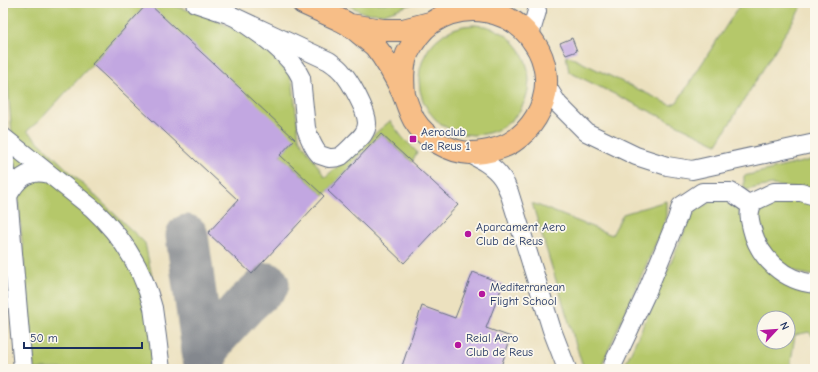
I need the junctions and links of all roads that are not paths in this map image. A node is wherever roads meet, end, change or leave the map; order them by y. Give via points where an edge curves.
1 (195, 3) edge
2 (303, 3) edge
3 (466, 6) edge
4 (537, 11) dead end
5 (235, 17) junction
6 (430, 23) junction
7 (349, 25) junction
8 (530, 35) junction
9 (546, 85) junction
10 (404, 96) junction
11 (3, 137) edge
12 (815, 143) edge
13 (468, 153) junction
14 (706, 167) junction
15 (49, 174) junction
16 (715, 192) junction
17 (8, 196) junction
18 (815, 196) edge
19 (751, 206) junction
20 (815, 284) edge
21 (23, 369) edge
22 (161, 369) edge
23 (566, 369) edge
24 (612, 369) edge

1 - 5 street
2 - 7 main road
3 - 6 main road
3 - 8 main road via 501,14 516,22
4 - 8 street
5 - 5 street via 329,61 341,71 367,116 365,131 344,153 334,158 319,154 306,128 298,71 272,44
6 - 7 main road via 404,30
6 - 10 main road via 416,38 407,56 402,76
7 - 10 main road via 374,45 388,64
8 - 9 main road via 545,67
9 - 13 main road via 544,101 537,116 515,141 500,148
9 - 14 street via 558,104 586,132 636,156 667,166 692,170
10 - 13 main road via 414,120 422,131 449,148
11 - 15 street
11 - 17 street
12 - 14 street
13 - 23 street via 493,168 509,192
14 - 16 street
15 - 17 street via 38,172 25,176 18,180
15 - 22 street via 104,220 116,233 134,262 144,280 153,310
16 - 19 street via 731,192
16 - 24 street via 702,192 681,206
17 - 21 street
18 - 19 street via 801,192 774,192 753,202
19 - 20 street via 749,211 754,238 769,262 797,281

